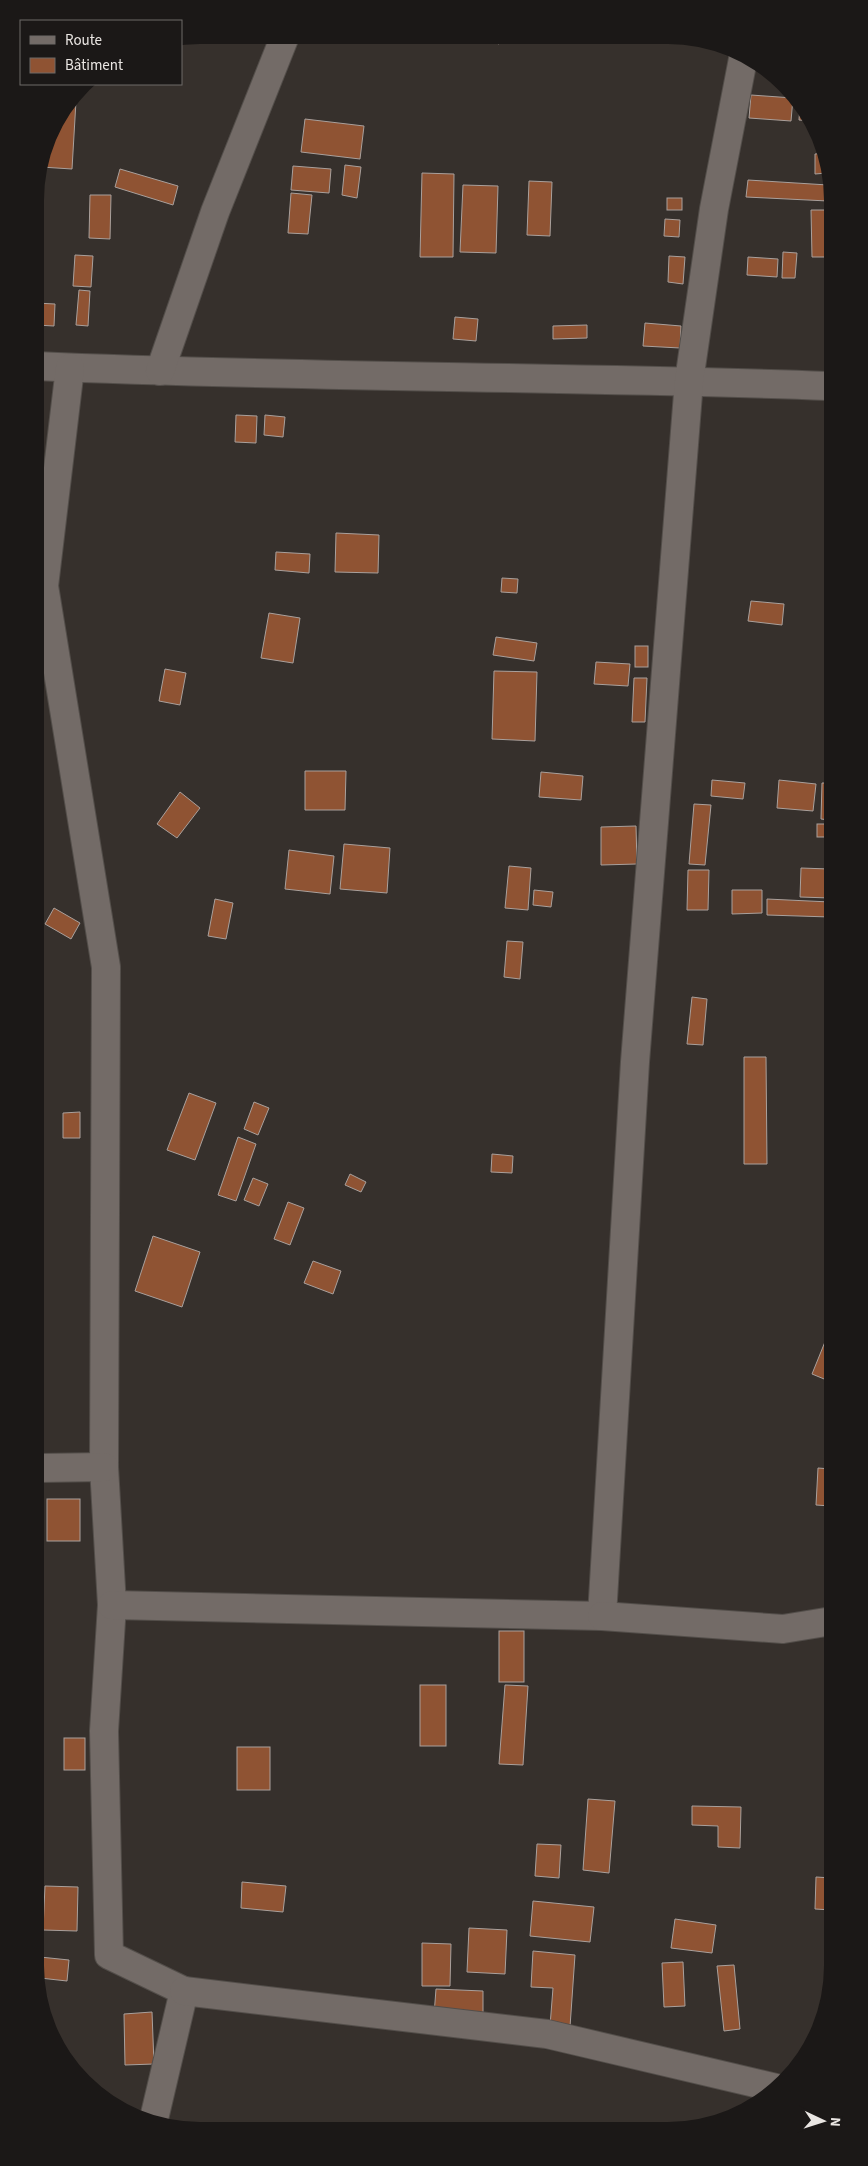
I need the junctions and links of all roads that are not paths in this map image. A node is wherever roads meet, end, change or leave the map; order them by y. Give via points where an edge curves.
1 (282, 44) edge
2 (742, 63) edge
3 (44, 366) edge
4 (70, 368) junction
5 (160, 370) junction
6 (689, 381) junction
7 (824, 386) edge
8 (104, 1467) junction
9 (44, 1468) edge
10 (112, 1605) junction
11 (602, 1616) junction
12 (824, 1622) edge
13 (184, 1990) junction
14 (768, 2086) edge
15 (155, 2115) edge

1 - 5 street via 215,212
2 - 6 street via 714,208
3 - 4 street
4 - 5 street
4 - 8 street via 44,586 106,966
5 - 6 street
6 - 7 street
6 - 11 street via 635,1062
8 - 9 street
8 - 10 street
10 - 11 street
10 - 13 street via 104,1731 109,1955
11 - 12 street via 783,1629
13 - 14 street via 547,2034
13 - 15 street

